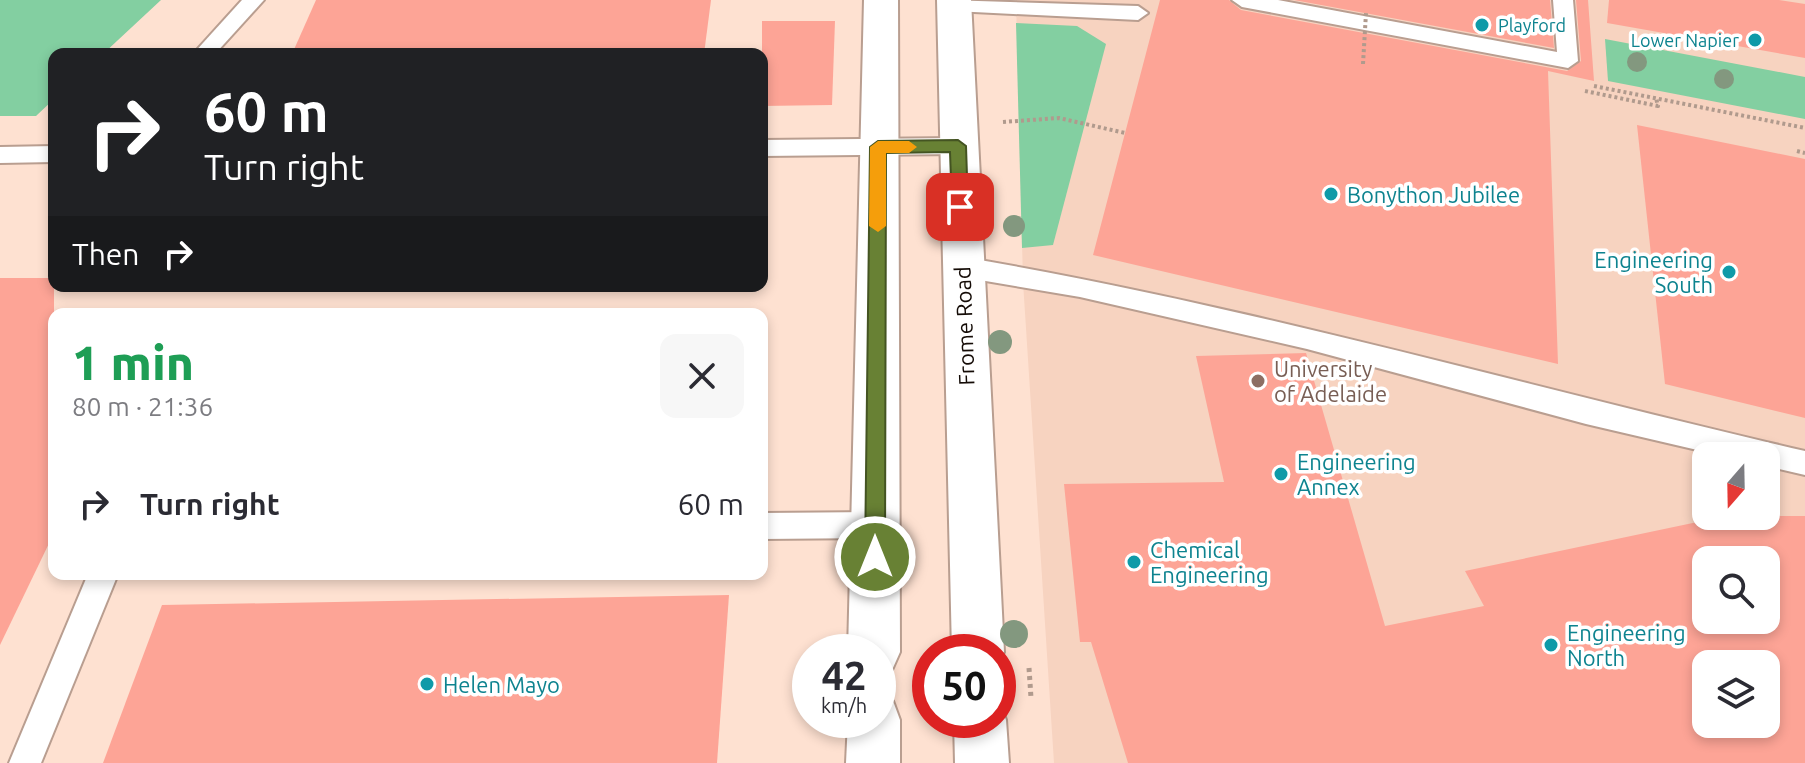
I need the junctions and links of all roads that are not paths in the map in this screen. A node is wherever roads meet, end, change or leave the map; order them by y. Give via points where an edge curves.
1 (254, 0) edge
2 (881, 0) edge
3 (1242, 0) edge
4 (1563, 0) edge
5 (954, 2) edge
6 (1092, 5) edge
7 (1138, 13) dead end
8 (209, 48) edge
9 (958, 146) junction
10 (878, 147) junction
11 (768, 148) edge
12 (48, 154) edge
13 (0, 155) edge
14 (962, 267) junction
15 (1805, 463) edge
16 (875, 525) junction
17 (768, 526) edge
18 (101, 580) edge
19 (874, 634) edge
20 (977, 634) edge
21 (874, 738) edge
22 (981, 738) edge
23 (25, 763) edge
24 (873, 763) edge
25 (982, 763) edge

1 - 8 lane
2 - 10 main road
3 - 4 lane via 1568,61
5 - 6 lane
5 - 9 main road, Frome Road
6 - 7 lane
9 - 10 lane
9 - 14 main road, Frome Road
10 - 11 lane
10 - 16 main road
12 - 13 lane
14 - 15 lane via 1080,287 1307,338
14 - 20 main road, Frome Road
16 - 17 lane
16 - 19 main road
18 - 23 lane
21 - 24 main road
22 - 25 main road

